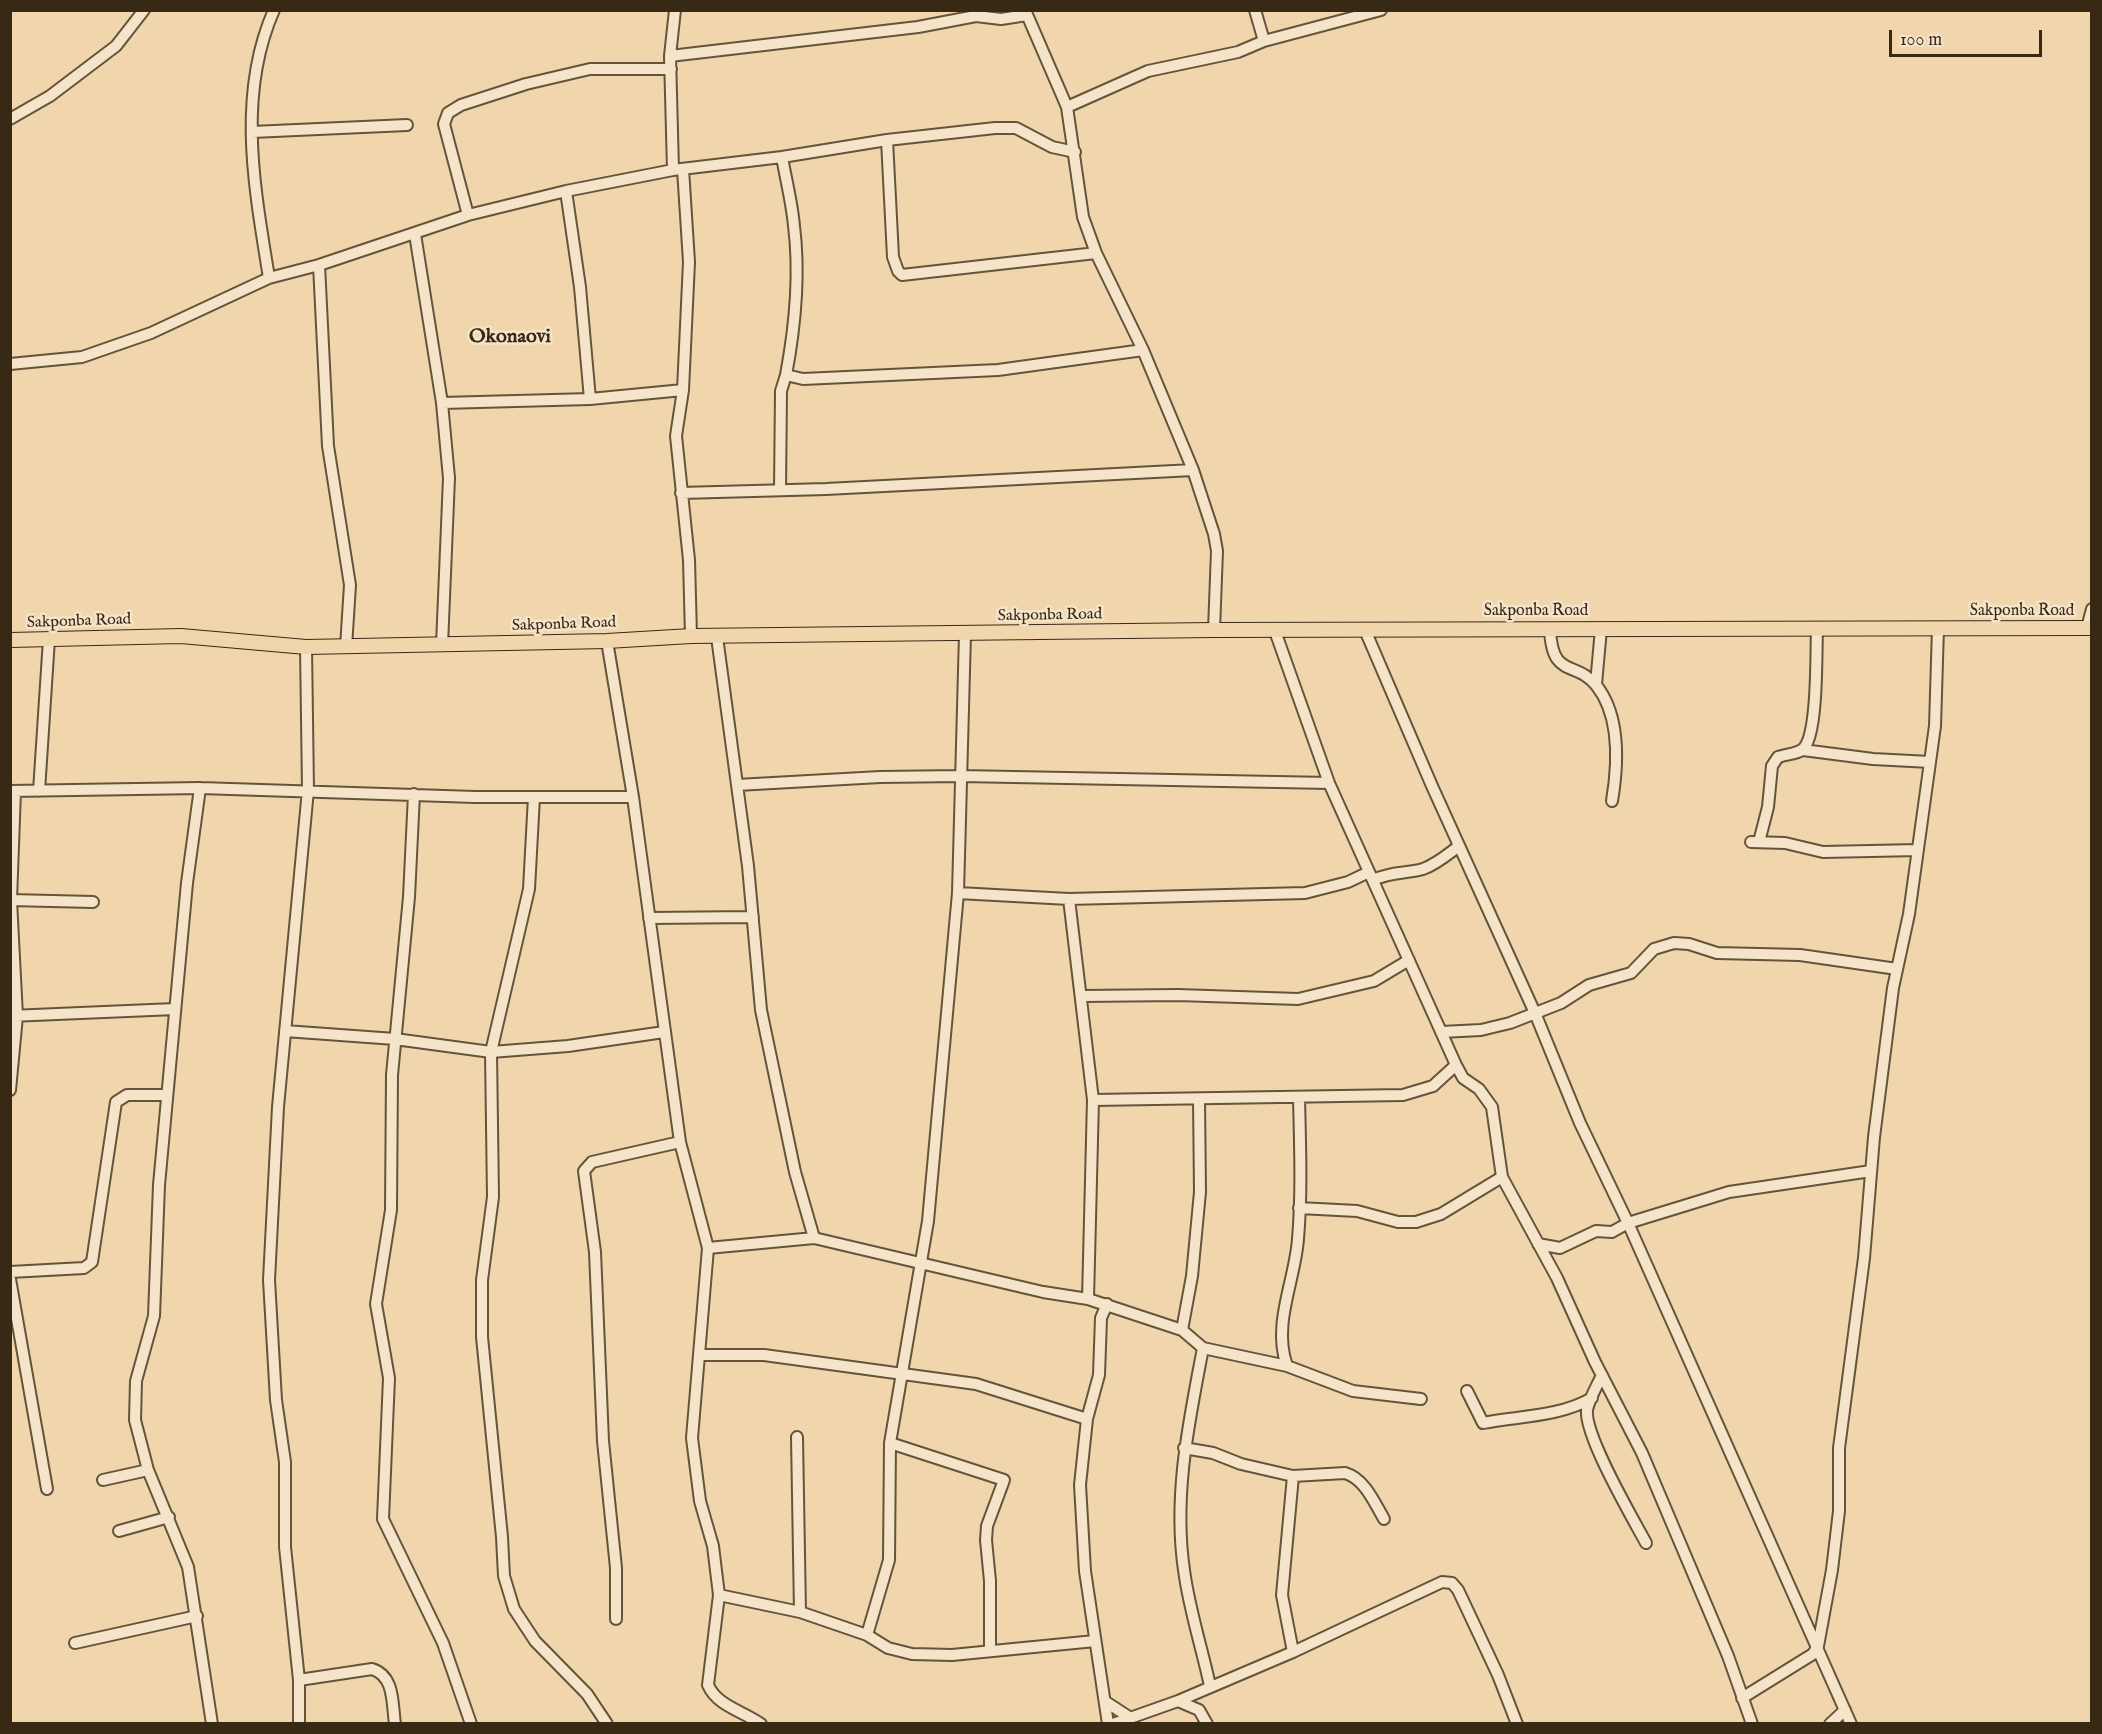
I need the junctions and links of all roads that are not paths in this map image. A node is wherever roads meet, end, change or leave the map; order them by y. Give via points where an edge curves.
1 (144, 10) edge
2 (274, 10) edge
3 (675, 10) edge
4 (1255, 10) edge
5 (1381, 10) edge
6 (1026, 13) edge
7 (1264, 41) junction
8 (670, 56) junction
9 (671, 69) junction
10 (1067, 107) junction
11 (10, 119) edge
12 (407, 125) dead end
13 (252, 132) junction
14 (887, 140) junction
15 (1075, 152) junction
16 (782, 157) junction
17 (678, 169) junction
18 (566, 191) junction
19 (468, 215) junction
20 (415, 234) junction
21 (1095, 253) junction
22 (319, 265) junction
23 (268, 278) junction
24 (1143, 350) junction
25 (10, 364) edge
26 (786, 375) junction
27 (682, 390) junction
28 (590, 399) junction
29 (442, 403) junction
30 (1193, 470) junction
31 (780, 490) junction
32 (681, 493) junction
33 (2091, 609) edge
34 (1817, 628) junction
35 (1938, 628) junction
36 (2089, 628) edge
37 (1550, 629) junction
38 (1601, 629) junction
39 (1214, 630) junction
40 (1365, 630) junction
41 (1275, 631) junction
42 (965, 634) junction
43 (691, 636) junction
44 (717, 637) junction
45 (49, 639) junction
46 (10, 640) edge
47 (607, 642) junction
48 (442, 645) junction
49 (346, 647) junction
50 (306, 648) junction
51 (1596, 684) junction
52 (1803, 750) junction
53 (1930, 762) junction
54 (961, 776) junction
55 (1329, 783) junction
56 (737, 785) junction
57 (200, 788) junction
58 (309, 790) junction
59 (13, 791) edge
60 (39, 791) junction
61 (414, 794) junction
62 (534, 797) junction
63 (633, 797) junction
64 (1612, 801) dead end
65 (1459, 846) junction
66 (1918, 850) junction
67 (1371, 876) junction
68 (958, 893) junction
69 (1069, 899) junction
70 (11, 900) edge
71 (93, 902) dead end
72 (753, 917) junction
73 (649, 918) junction
74 (1409, 960) junction
75 (1898, 969) junction
76 (1082, 996) junction
77 (175, 1009) junction
78 (1535, 1013) junction
79 (14, 1016) edge
80 (285, 1031) junction
81 (664, 1032) junction
82 (1441, 1032) junction
83 (395, 1039) junction
84 (491, 1052) junction
85 (1456, 1065) junction
86 (10, 1090) edge
87 (167, 1095) junction
88 (1299, 1096) junction
89 (1093, 1100) junction
90 (1199, 1100) junction
91 (680, 1142) junction
92 (1871, 1172) junction
93 (1502, 1177) junction
94 (1299, 1208) junction
95 (1628, 1223) junction
96 (814, 1238) junction
97 (1538, 1244) junction
98 (708, 1248) junction
99 (921, 1264) junction
100 (10, 1272) edge
101 (10, 1279) edge
102 (1088, 1299) junction
103 (1107, 1304) junction
104 (1182, 1330) junction
105 (1203, 1348) junction
106 (700, 1355) junction
107 (1287, 1366) junction
108 (900, 1373) junction
109 (1602, 1375) junction
110 (1467, 1391) dead end
111 (1592, 1398) junction
112 (1421, 1400) dead end
113 (1087, 1419) junction
114 (797, 1437) dead end
115 (890, 1443) junction
116 (1184, 1448) junction
117 (148, 1470) junction
118 (1293, 1476) junction
119 (103, 1480) dead end
120 (47, 1489) dead end
121 (169, 1517) junction
122 (1384, 1519) dead end
123 (119, 1531) dead end
124 (1646, 1543) dead end
125 (719, 1595) junction
126 (800, 1612) junction
127 (197, 1616) junction
128 (616, 1619) dead end
129 (867, 1635) junction
130 (1095, 1641) junction
131 (75, 1643) dead end
132 (1818, 1646) junction
133 (990, 1649) junction
134 (1293, 1652) junction
135 (299, 1680) junction
136 (1210, 1686) junction
137 (1742, 1698) junction
138 (1178, 1701) junction
139 (1106, 1702) junction
140 (1845, 1710) junction
141 (1129, 1717) junction
142 (212, 1724) edge
143 (300, 1724) edge
144 (395, 1724) edge
145 (471, 1724) edge
146 (607, 1724) edge
147 (761, 1724) edge
148 (1108, 1724) edge
149 (1113, 1724) edge
150 (1208, 1724) edge
151 (1517, 1724) edge
152 (1752, 1724) edge
153 (1830, 1724) edge
154 (1851, 1724) edge

1 - 11 street via 116,46 50,96
2 - 13 street via 255,74
3 - 8 street
4 - 7 street
5 - 7 street
6 - 8 street via 1001,19 976,16 918,27
6 - 10 street
7 - 10 street via 1238,52 1148,71
8 - 9 street
9 - 17 street
9 - 19 street via 590,69 526,84 460,105 448,113 444,124
10 - 15 street
12 - 13 street
13 - 23 street
14 - 15 street via 1016,128 1052,147
14 - 16 street
14 - 21 street via 893,257 902,275
15 - 21 street via 1083,217
16 - 17 street
16 - 26 street via 796,261
17 - 18 street
17 - 27 street via 689,262
18 - 19 street
18 - 28 street via 580,286
19 - 20 street
20 - 22 street
20 - 29 street
21 - 24 street
22 - 23 street
22 - 49 street via 328,446 350,585
23 - 25 street via 151,333 82,357
24 - 26 street via 998,370 803,379
24 - 30 street
26 - 31 street via 782,391
27 - 28 street
27 - 32 street via 676,436
28 - 29 street
29 - 48 street via 449,478
30 - 31 street
30 - 39 street via 1216,551
31 - 32 street
32 - 43 street via 689,560
33 - 36 street
34 - 35 main road, Sakponba Road
34 - 38 main road, Sakponba Road
34 - 52 street via 1815,708
35 - 36 main road, Sakponba Road
35 - 53 street
37 - 38 main road, Sakponba Road
37 - 40 main road, Sakponba Road
37 - 51 street via 1556,657
38 - 51 street
39 - 41 main road, Sakponba Road
39 - 42 main road, Sakponba Road
40 - 41 main road, Sakponba Road
40 - 65 street
41 - 55 street
42 - 44 main road, Sakponba Road
42 - 54 street
43 - 44 main road, Sakponba Road
43 - 47 main road, Sakponba Road
44 - 56 street
45 - 46 main road, Sakponba Road
45 - 50 main road, Sakponba Road via 181,636
45 - 60 street
47 - 48 main road, Sakponba Road
47 - 63 street
48 - 49 main road, Sakponba Road
49 - 50 main road, Sakponba Road
50 - 58 street
51 - 64 street via 1613,729 1617,761
52 - 53 street
52 - 66 street via 1778,757 1772,766 1768,807 1755,842 1785,843 1824,852
53 - 66 street
54 - 55 street
54 - 56 street
54 - 68 street
55 - 67 street
56 - 72 street
57 - 58 street
57 - 60 street
57 - 77 street
58 - 61 street
58 - 80 street
59 - 60 street
59 - 70 street
61 - 62 street
61 - 83 street via 410,897
62 - 63 street
62 - 84 street via 529,890
63 - 73 street
65 - 67 street via 1420,870
65 - 78 street
66 - 75 street
67 - 69 street via 1305,893
67 - 74 street
68 - 69 street
68 - 99 street
69 - 76 street
70 - 71 street
70 - 79 street
72 - 73 street
72 - 96 street via 761,1010 795,1172
73 - 81 street
74 - 76 street via 1374,981 1298,999
74 - 82 street
75 - 78 street via 1800,955 1717,953 1674,943 1654,949 1631,973 1588,985
75 - 92 street
76 - 89 street
77 - 79 street
77 - 87 street
78 - 82 street via 1481,1030
78 - 95 street via 1560,1080
79 - 86 street
80 - 83 street
80 - 135 street via 269,1280 276,1400 285,1462 285,1547
81 - 84 street
81 - 91 street
82 - 85 street
83 - 84 street
83 - 145 street via 391,1210 376,1304 388,1378 382,1519 443,1643
84 - 146 street via 493,1197 482,1280 482,1337 504,1576 514,1609 535,1641 586,1694
85 - 88 street via 1433,1086 1403,1095
85 - 93 street via 1463,1078 1479,1089 1492,1107
87 - 100 street via 127,1095 116,1102 92,1262 84,1268
87 - 117 street via 154,1316 136,1381 135,1420
88 - 90 street
88 - 94 street
89 - 90 street
89 - 102 street
90 - 104 street via 1200,1192
91 - 98 street
91 - 128 street via 592,1162 584,1171 595,1252
92 - 95 street via 1729,1192
92 - 132 street via 1839,1448 1834,1558
93 - 94 street via 1441,1214 1416,1222 1398,1222 1357,1211
93 - 97 street
94 - 107 street via 1298,1241 1284,1313 1282,1343
95 - 97 street via 1611,1232 1596,1231 1560,1248
95 - 132 street
96 - 98 street
96 - 99 street
97 - 109 street
98 - 106 street
99 - 102 street
99 - 108 street
101 - 120 street
102 - 103 street
103 - 104 street
103 - 113 street via 1101,1318 1099,1375
104 - 105 street
105 - 107 street
105 - 116 street
106 - 108 street via 764,1355
106 - 125 street via 692,1438
107 - 112 street via 1353,1391
108 - 113 street via 976,1384
108 - 115 street
109 - 111 street
109 - 137 street via 1641,1453 1728,1656
110 - 111 street via 1483,1423 1541,1415 1580,1406
111 - 124 street via 1587,1412 1591,1431 1617,1492
113 - 130 street via 1080,1485 1085,1571
114 - 126 street
115 - 129 street via 890,1560
115 - 133 street via 1004,1480 987,1526
116 - 118 street
116 - 136 street via 1180,1516 1184,1571
117 - 119 street
117 - 121 street
118 - 122 street via 1353,1476
118 - 134 street via 1282,1595
121 - 123 street
121 - 127 street via 188,1567
125 - 126 street
125 - 147 street via 708,1685 719,1701
126 - 129 street
127 - 131 street
127 - 142 street
129 - 133 street via 888,1648 912,1654 951,1655
130 - 133 street
130 - 139 street
132 - 137 street via 1806,1661
132 - 140 street
134 - 136 street
134 - 151 street via 1434,1584 1452,1583 1472,1616
135 - 143 street
135 - 144 street via 379,1671 391,1690
136 - 138 street
137 - 152 street
138 - 141 street
138 - 150 street via 1199,1710
139 - 141 street
139 - 148 street
140 - 153 street
140 - 154 street
141 - 149 street

